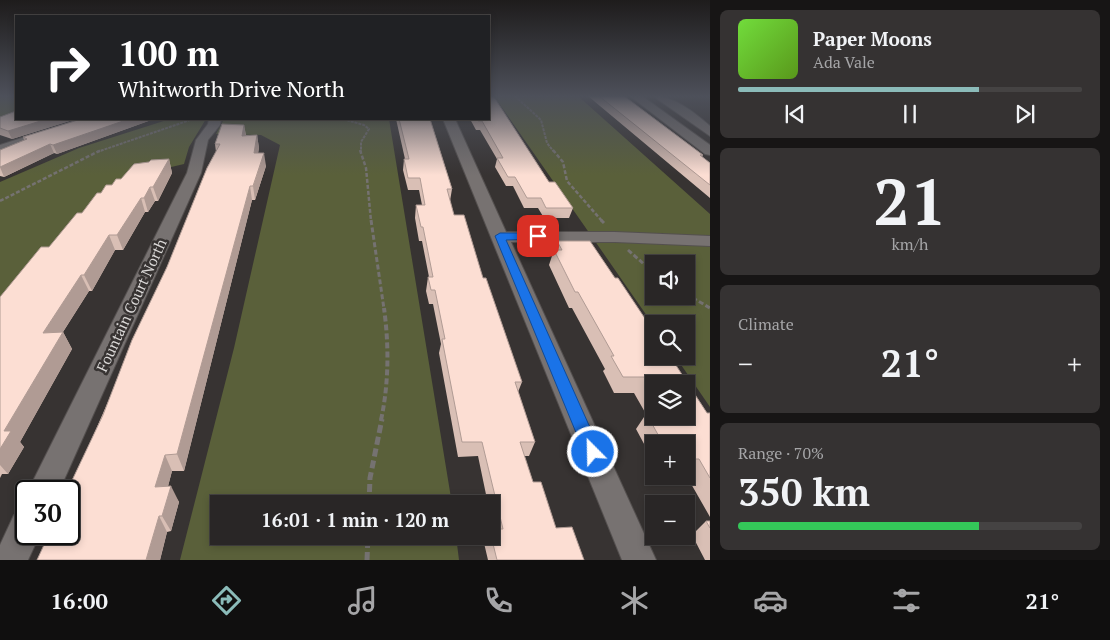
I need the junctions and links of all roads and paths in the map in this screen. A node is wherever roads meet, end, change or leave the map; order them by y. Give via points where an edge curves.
1 (82, 122) edge
2 (184, 122) edge
3 (215, 122) edge
4 (354, 122) edge
5 (450, 122) edge
6 (542, 122) edge
7 (671, 122) edge
8 (693, 122) edge
9 (705, 128) edge
10 (0, 149) edge
11 (710, 151) edge
12 (0, 201) edge
13 (500, 236) junction
14 (615, 236) junction
15 (710, 241) edge
16 (645, 266) edge
17 (695, 299) edge
18 (710, 308) edge
19 (48, 480) edge
20 (370, 495) edge
21 (18, 545) edge
22 (368, 545) edge
23 (11, 560) edge
24 (367, 560) edge
25 (639, 560) edge

1 - 10 street
2 - 12 path via 90,154
3 - 19 street, Fountain Court North via 202,140 194,173
4 - 20 path via 369,129 360,150 366,168 388,360 386,396 375,444
5 - 13 street
6 - 14 path via 548,143 563,162 567,181
7 - 11 street
8 - 9 street
13 - 14 street
13 - 25 street
14 - 15 street
14 - 16 path
17 - 18 path
21 - 23 street
22 - 24 path

